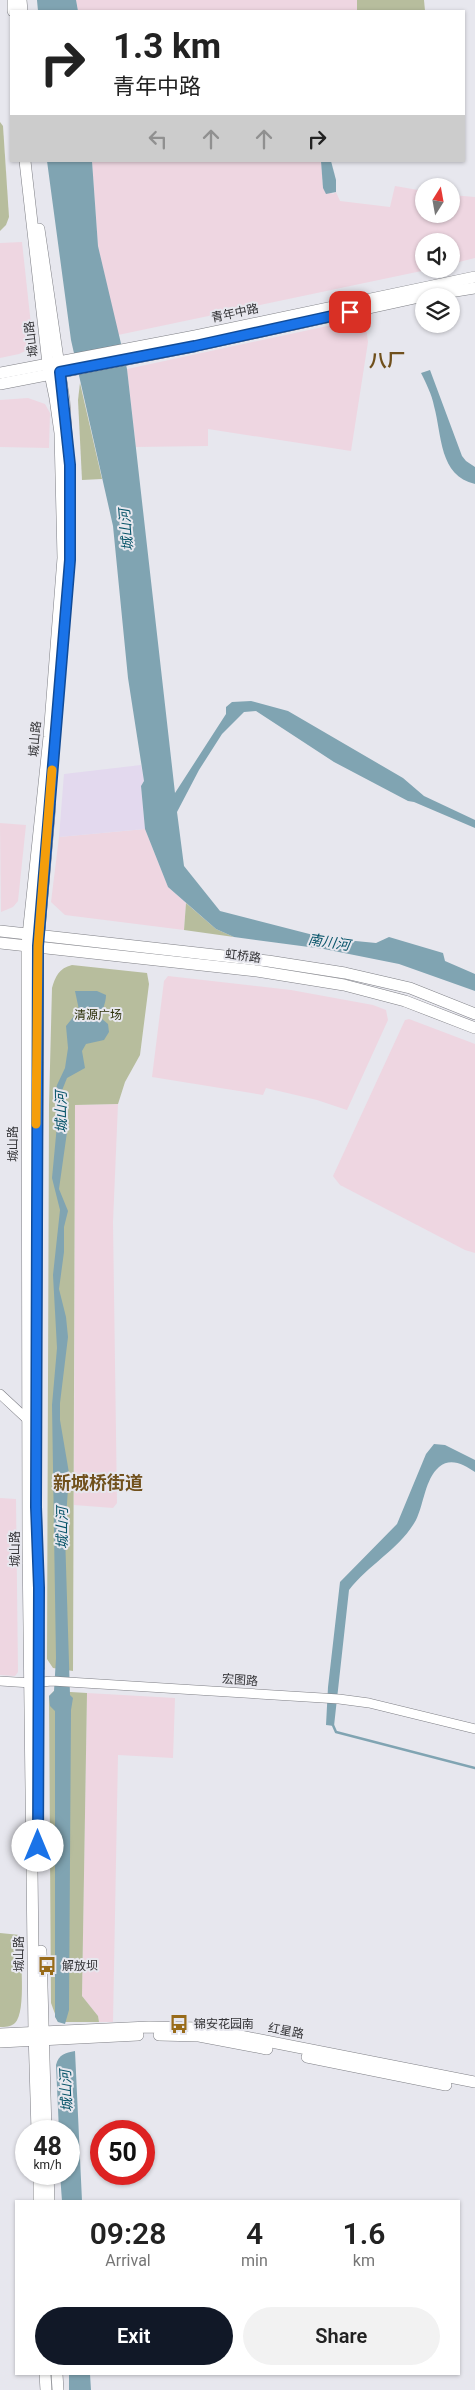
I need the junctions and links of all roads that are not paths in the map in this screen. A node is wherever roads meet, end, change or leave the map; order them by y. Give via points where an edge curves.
1 (26, 162) edge
2 (32, 162) edge
3 (475, 277) edge
4 (475, 288) edge
5 (460, 290) edge
6 (415, 298) edge
7 (127, 354) junction
8 (54, 368) junction
9 (0, 373) edge
10 (0, 384) edge
11 (0, 931) edge
12 (33, 940) junction
13 (0, 942) edge
14 (475, 1014) edge
15 (475, 1028) edge
16 (0, 1394) edge
17 (33, 1421) junction
18 (0, 1681) edge
19 (35, 1683) junction
20 (475, 1729) edge
21 (0, 2034) edge
22 (38, 2036) junction
23 (0, 2042) edge
24 (475, 2082) edge
25 (475, 2090) edge
26 (37, 2120) edge
27 (45, 2120) edge
28 (39, 2185) edge
29 (48, 2185) edge
30 (40, 2200) edge
31 (49, 2200) edge
32 (45, 2375) edge
33 (57, 2375) edge
34 (46, 2390) edge
35 (58, 2390) edge

1 - 8 main road, 城山路
2 - 8 main road, 城山路
3 - 7 main road, 青年中路
4 - 5 main road, 青年中路
6 - 7 main road, 青年中路
7 - 8 main road, 青年中路
8 - 9 main road, 青年中路
8 - 10 main road, 青年中路
8 - 12 main road, 城山路 via 62,469 63,558
11 - 12 main road, 虹桥路
12 - 13 main road, 虹桥路
12 - 14 main road, 虹桥路 via 268,961 346,973 410,988
12 - 15 main road, 虹桥路 via 344,985 405,1001
12 - 17 main road, 城山路 via 26,1128
16 - 17 street
17 - 19 main road, 城山路 via 28,1546
18 - 19 street, 宏图路
19 - 20 street, 宏图路 via 74,1682 339,1699 370,1703
19 - 22 main road, 城山路
21 - 22 main road, 红星路
22 - 23 main road, 红星路
22 - 24 main road, 红星路 via 149,2027 200,2028
22 - 25 main road, 红星路 via 199,2036
22 - 26 main road, 城山路
22 - 27 main road, 城山路
28 - 30 main road
29 - 31 main road
32 - 34 main road
33 - 35 main road

